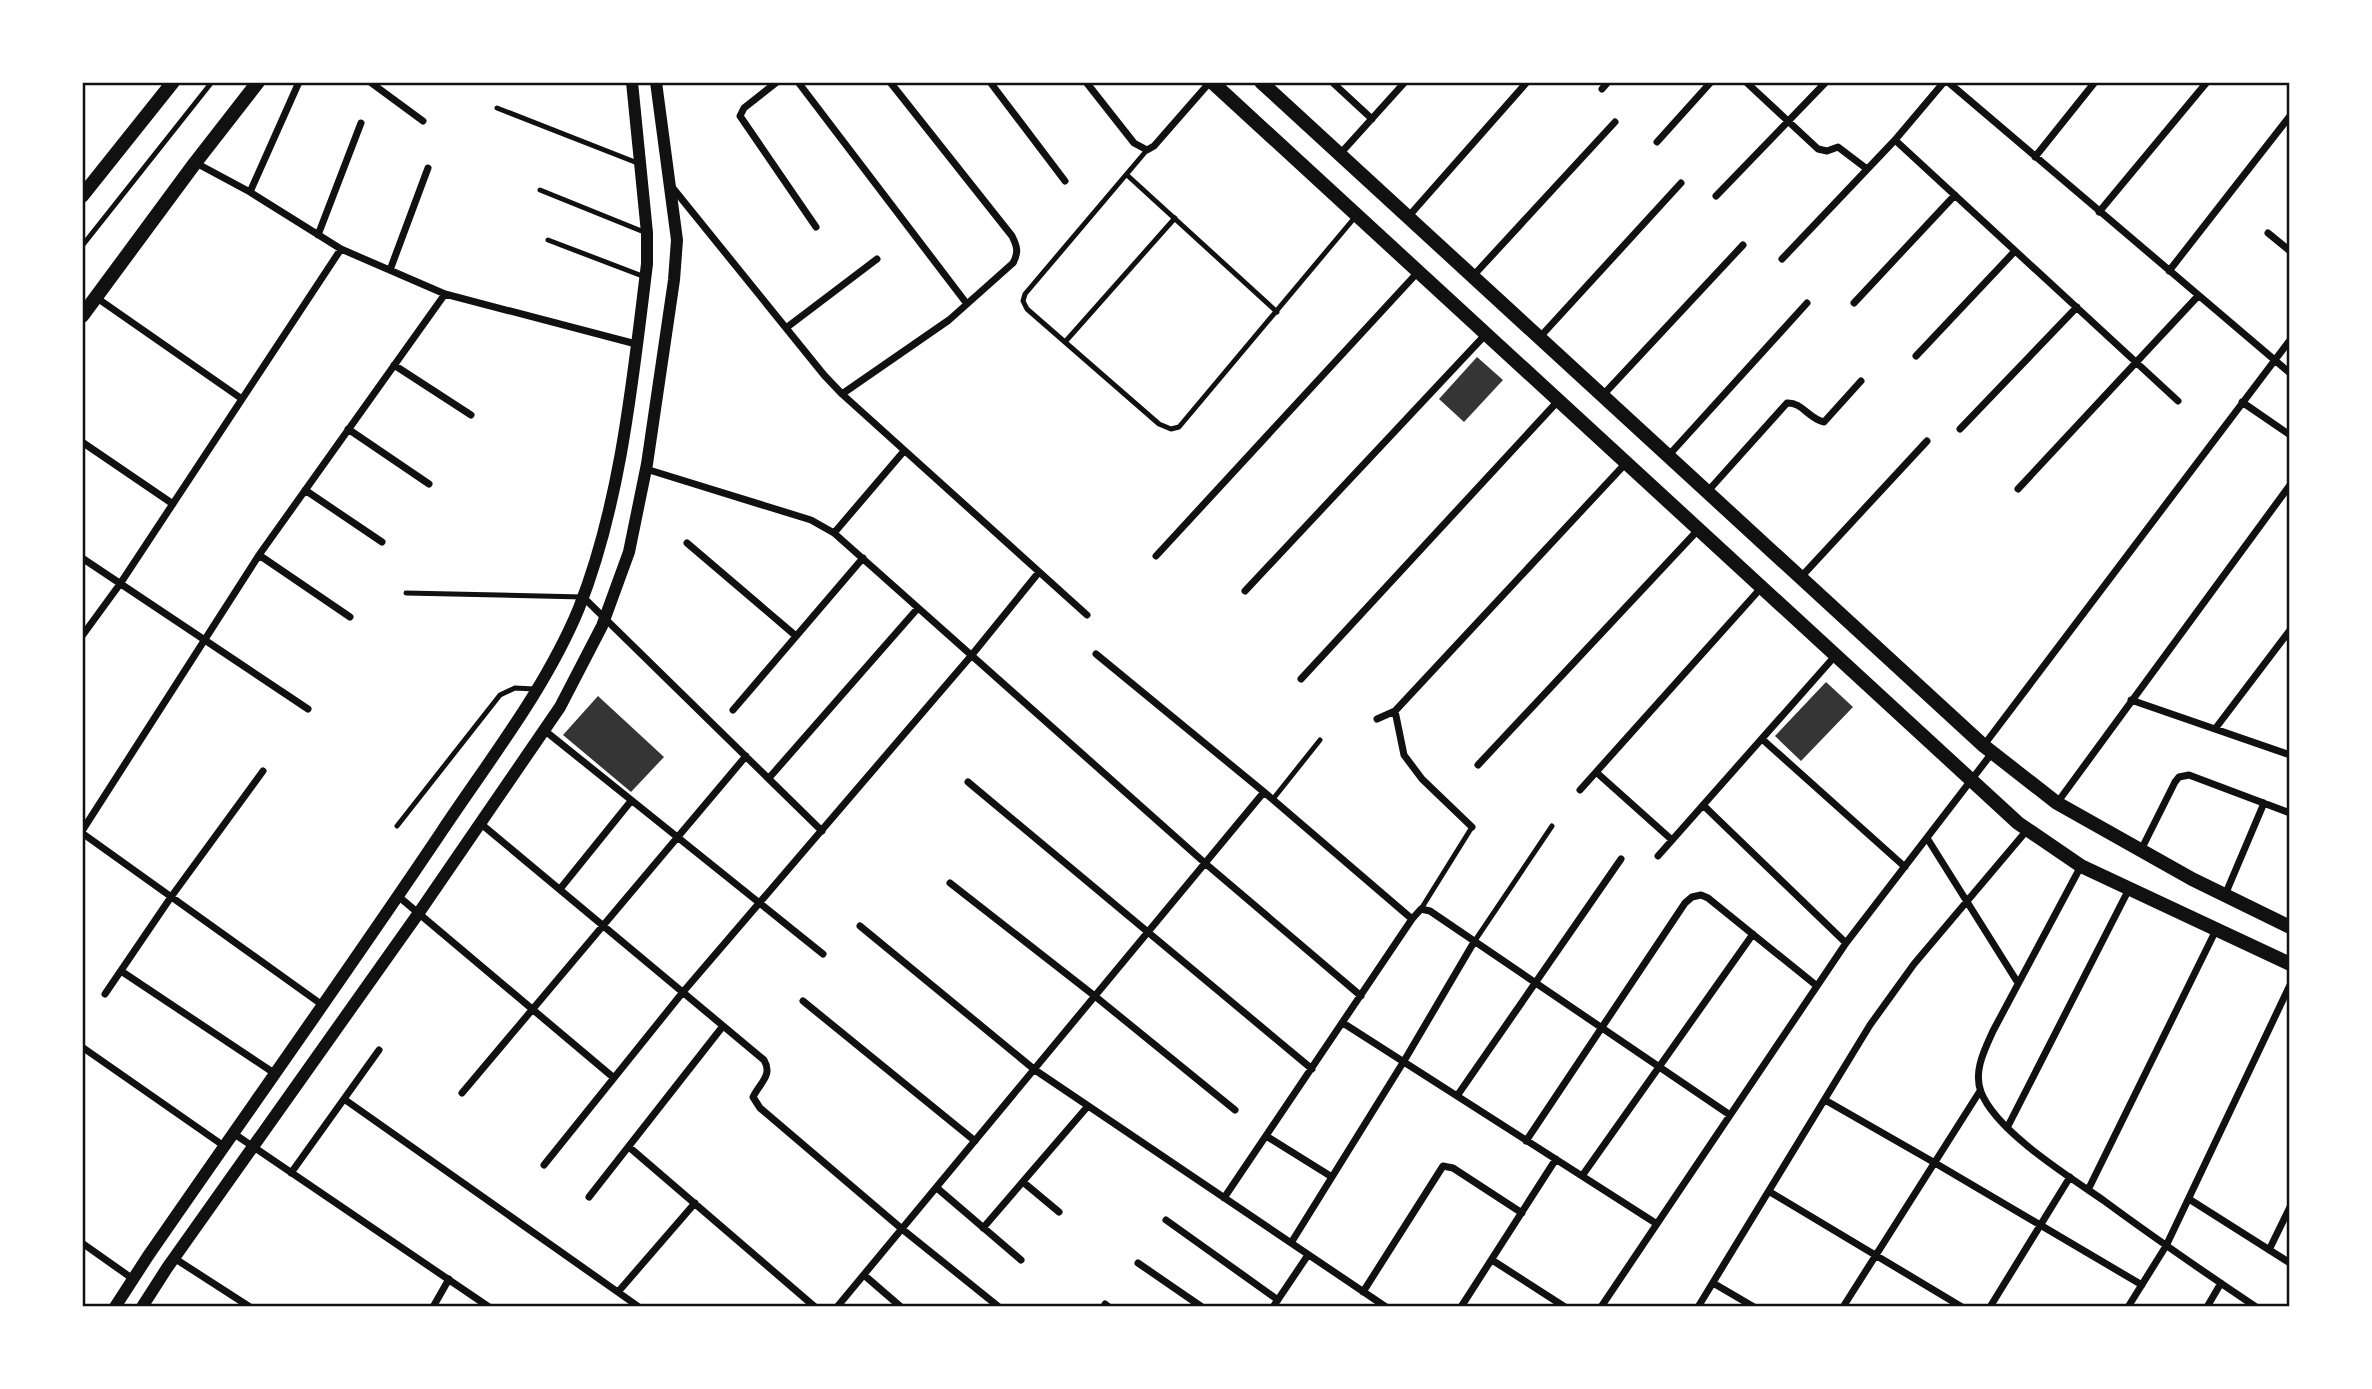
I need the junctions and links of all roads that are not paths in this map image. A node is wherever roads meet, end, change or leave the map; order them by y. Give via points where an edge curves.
1 (173, 82) edge
2 (212, 82) edge
3 (258, 82) edge
4 (299, 82) edge
5 (370, 82) edge
6 (632, 82) edge
7 (656, 82) edge
8 (777, 82) edge
9 (798, 82) edge
10 (890, 82) edge
11 (990, 82) edge
12 (1086, 82) edge
13 (1211, 82) edge
14 (1261, 82) edge
15 (1332, 82) edge
16 (1405, 82) edge
17 (1527, 82) edge
18 (1711, 82) edge
19 (1746, 82) edge
20 (1826, 82) edge
21 (1946, 82) edge
22 (2095, 82) edge
23 (2207, 82) edge
24 (497, 108) dead end
25 (2290, 116) edge
26 (1372, 119) junction
27 (423, 121) dead end
28 (1788, 121) junction
29 (1615, 122) dead end
30 (361, 123) dead end
31 (1895, 140) junction
32 (1657, 142) dead end
33 (1147, 150) junction
34 (1340, 154) junction
35 (2035, 157) junction
36 (195, 163) junction
37 (640, 164) junction
38 (428, 168) dead end
39 (1867, 169) junction
40 (1127, 175) junction
41 (1065, 181) dead end
42 (1681, 183) dead end
43 (670, 185) junction
44 (540, 190) dead end
45 (250, 192) junction
46 (1955, 195) junction
47 (82, 196) edge
48 (1716, 196) dead end
49 (2099, 212) junction
50 (1356, 215) junction
51 (1408, 217) junction
52 (1175, 218) junction
53 (816, 227) dead end
54 (647, 233) junction
55 (2268, 233) dead end
56 (318, 234) junction
57 (548, 240) dead end
58 (1743, 245) dead end
59 (82, 246) edge
60 (341, 249) junction
61 (2015, 251) junction
62 (2290, 251) edge
63 (877, 259) dead end
64 (1782, 259) dead end
65 (390, 270) junction
66 (2169, 271) junction
67 (1418, 272) junction
68 (1473, 276) junction
69 (645, 277) junction
70 (445, 294) junction
71 (2198, 296) junction
72 (97, 298) junction
73 (1807, 303) dead end
74 (1854, 303) dead end
75 (967, 304) junction
76 (2077, 307) junction
77 (1277, 312) junction
78 (82, 316) edge
79 (786, 328) junction
80 (1486, 334) junction
81 (1540, 337) junction
82 (2290, 341) edge
83 (1065, 342) junction
84 (636, 344) junction
85 (1916, 356) dead end
86 (2273, 360) junction
87 (2136, 363) junction
88 (394, 365) junction
89 (2290, 373) edge
90 (1860, 382) dead end
91 (842, 394) junction
92 (1603, 395) junction
93 (242, 399) junction
94 (1558, 401) junction
95 (2178, 401) dead end
96 (2242, 402) junction
97 (471, 415) dead end
98 (348, 429) junction
99 (1960, 429) dead end
100 (2290, 435) edge
101 (1927, 441) dead end
102 (82, 442) edge
103 (904, 451) junction
104 (1669, 455) junction
105 (1626, 463) junction
106 (646, 469) junction
107 (429, 484) dead end
108 (2290, 485) edge
109 (305, 489) junction
110 (2018, 489) dead end
111 (1708, 491) junction
112 (173, 504) junction
113 (1698, 530) junction
114 (834, 533) junction
115 (382, 542) dead end
116 (688, 543) dead end
117 (259, 555) junction
118 (1156, 556) dead end
119 (82, 558) edge
120 (863, 558) junction
121 (1039, 572) junction
122 (1801, 577) junction
123 (120, 584) junction
124 (1761, 588) junction
125 (1245, 591) dead end
126 (406, 593) dead end
127 (583, 597) junction
128 (918, 608) junction
129 (1087, 615) dead end
130 (350, 617) dead end
131 (605, 618) junction
132 (2290, 630) edge
133 (82, 636) edge
134 (796, 636) junction
135 (204, 638) junction
136 (1096, 654) dead end
137 (971, 656) junction
138 (1835, 656) junction
139 (1301, 679) dead end
140 (538, 689) junction
141 (2131, 700) junction
142 (308, 709) dead end
143 (733, 710) dead end
144 (1395, 711) junction
145 (1377, 719) dead end
146 (2215, 729) junction
147 (544, 730) junction
148 (1762, 739) junction
149 (1320, 740) dead end
150 (1988, 749) junction
151 (2290, 755) edge
152 (746, 756) junction
153 (1478, 765) dead end
154 (263, 771) dead end
155 (1596, 772) junction
156 (769, 778) junction
157 (1971, 781) junction
158 (968, 782) dead end
159 (1580, 790) dead end
160 (1265, 792) junction
161 (1273, 799) junction
162 (631, 801) junction
163 (2057, 803) junction
164 (2264, 803) junction
165 (1703, 805) junction
166 (2290, 813) edge
167 (480, 823) junction
168 (397, 826) dead end
169 (1552, 826) dead end
170 (1472, 827) joint
171 (2028, 829) junction
172 (821, 831) junction
173 (82, 832) edge
174 (676, 837) junction
175 (1927, 838) junction
176 (1672, 840) junction
177 (2141, 850) junction
178 (1658, 856) dead end
179 (1621, 859) dead end
180 (1206, 864) junction
181 (2081, 866) junction
182 (1905, 867) junction
183 (950, 883) dead end
184 (560, 889) junction
185 (2130, 889) junction
186 (2225, 895) junction
187 (398, 896) junction
188 (171, 897) junction
189 (1968, 901) junction
190 (758, 904) junction
191 (1421, 909) junction
192 (418, 914) junction
193 (1412, 919) junction
194 (604, 926) junction
195 (860, 926) dead end
196 (2290, 927) edge
197 (2216, 929) junction
198 (1150, 932) junction
199 (1753, 934) junction
200 (1474, 942) junction
201 (1846, 943) junction
202 (823, 954) dead end
203 (2290, 964) edge
204 (121, 971) junction
205 (1534, 983) junction
206 (2018, 983) junction
207 (2290, 985) edge
208 (1817, 986) junction
209 (683, 992) junction
210 (105, 994) dead end
211 (1361, 996) junction
212 (1096, 997) junction
213 (803, 1001) dead end
214 (321, 1004) junction
215 (533, 1010) junction
216 (1343, 1023) junction
217 (723, 1026) junction
218 (1600, 1029) junction
219 (82, 1047) edge
220 (379, 1050) dead end
221 (1404, 1061) junction
222 (1658, 1068) junction
223 (1312, 1069) junction
224 (1035, 1070) junction
225 (274, 1073) junction
226 (614, 1078) junction
227 (1980, 1091) junction
228 (463, 1093) dead end
229 (1457, 1096) junction
230 (344, 1099) junction
231 (1825, 1100) junction
232 (1088, 1106) junction
233 (1235, 1110) dead end
234 (1730, 1115) junction
235 (2007, 1128) junction
236 (232, 1133) junction
237 (1266, 1136) junction
238 (1526, 1140) junction
239 (975, 1142) junction
240 (224, 1146) junction
241 (253, 1147) junction
242 (629, 1147) junction
243 (1556, 1159) junction
244 (1935, 1163) junction
245 (544, 1165) dead end
246 (291, 1173) junction
247 (1582, 1176) junction
248 (1332, 1177) junction
249 (2070, 1177) junction
250 (1023, 1182) junction
251 (937, 1188) junction
252 (2088, 1190) junction
253 (1770, 1192) junction
254 (589, 1197) dead end
255 (1224, 1198) junction
256 (2189, 1199) junction
257 (695, 1203) junction
258 (2290, 1207) edge
259 (1059, 1212) dead end
260 (1522, 1213) junction
261 (1166, 1220) dead end
262 (1657, 1224) junction
263 (2041, 1225) junction
264 (984, 1228) junction
265 (902, 1229) junction
266 (82, 1243) edge
267 (1291, 1243) junction
268 (2166, 1246) junction
269 (2269, 1250) junction
270 (1308, 1255) junction
271 (1876, 1256) junction
272 (174, 1258) junction
273 (1021, 1260) dead end
274 (1492, 1261) junction
275 (1138, 1263) dead end
276 (2290, 1263) edge
277 (864, 1275) junction
278 (133, 1279) junction
279 (449, 1279) junction
280 (1713, 1283) junction
281 (2221, 1283) junction
282 (2142, 1285) junction
283 (618, 1292) junction
284 (1363, 1292) junction
285 (1275, 1303) edge
286 (115, 1307) edge
287 (142, 1307) edge
288 (250, 1307) edge
289 (433, 1307) edge
290 (489, 1307) edge
291 (639, 1307) edge
292 (815, 1307) edge
293 (837, 1307) edge
294 (901, 1307) edge
295 (999, 1307) edge
296 (1202, 1307) edge
297 (1386, 1307) edge
298 (1461, 1307) edge
299 (1565, 1307) edge
300 (1601, 1307) edge
301 (1698, 1307) edge
302 (1754, 1307) edge
303 (1843, 1307) edge
304 (1962, 1307) edge
305 (1990, 1307) edge
306 (2128, 1307) edge
307 (2207, 1307) edge
308 (2256, 1307) edge

1 - 47 main road
2 - 59 lane
3 - 36 main road
4 - 45 street
5 - 27 street
6 - 37 street
7 - 43 street
8 - 53 street via 740,116
9 - 75 street
10 - 75 street via 1017,246 1013,262
11 - 41 street
12 - 33 street via 1134,143
13 - 33 street
13 - 50 main road
14 - 34 main road
15 - 26 street
16 - 26 street
17 - 51 street
18 - 32 street
19 - 28 street
20 - 28 street
21 - 31 street
21 - 35 street
22 - 35 street
23 - 49 street
24 - 37 lane
25 - 66 street
26 - 34 street
28 - 39 street via 1818,149 1838,147
28 - 48 street
29 - 68 street
30 - 56 street
31 - 39 street
31 - 46 street
33 - 40 lane
34 - 51 main road
35 - 49 street
36 - 45 street
36 - 72 main road
37 - 54 street
38 - 65 street
39 - 64 street
40 - 52 lane
40 - 83 lane via 1025,294 1027,309
42 - 81 street
43 - 79 street
43 - 106 street via 677,240 674,280
44 - 54 lane
45 - 56 street
46 - 61 street
46 - 74 street
49 - 66 street
50 - 67 main road
50 - 77 lane
51 - 68 main road
52 - 77 lane
52 - 83 lane
54 - 69 street
55 - 62 street
56 - 60 street
57 - 69 lane
58 - 92 street
60 - 65 street
60 - 93 street
61 - 76 street
61 - 85 street
63 - 79 street
65 - 70 street
66 - 71 street
67 - 80 main road
67 - 118 street
68 - 81 main road
69 - 84 street
70 - 84 street
70 - 88 street
71 - 86 street
71 - 87 street
72 - 78 main road
72 - 93 street
73 - 104 street
75 - 91 street
76 - 87 street
76 - 99 street
77 - 83 lane via 1179,427 1171,429 1159,424
79 - 91 street
80 - 94 main road
80 - 125 street
81 - 92 main road
82 - 86 street
84 - 127 street via 620,461
86 - 89 street
86 - 96 street
87 - 95 street
87 - 110 street
88 - 97 street
88 - 98 street
90 - 111 street via 1824,422 1797,404 1787,403
91 - 103 street
92 - 104 main road
93 - 112 street
94 - 105 main road
94 - 139 street
96 - 100 street
96 - 150 street
98 - 107 street
98 - 109 street
101 - 122 street
102 - 112 street
103 - 114 street
103 - 121 street
104 - 111 main road
105 - 113 main road
105 - 144 street
106 - 114 street via 811,520
106 - 131 street via 629,552
108 - 141 street
109 - 115 street
109 - 117 street
111 - 122 main road
112 - 123 street
113 - 124 main road
113 - 153 street
114 - 120 street
116 - 134 street
117 - 130 street
117 - 135 street
119 - 123 street
120 - 128 street
120 - 134 street
121 - 129 street
121 - 137 street
122 - 150 main road
123 - 133 street
123 - 135 street
124 - 138 main road
124 - 155 street
126 - 127 lane
127 - 131 street
127 - 140 street
128 - 137 street
128 - 156 street
131 - 147 street
131 - 152 street
132 - 146 street
134 - 143 street
135 - 142 street
135 - 173 street
136 - 160 street
137 - 172 street
137 - 180 street
138 - 148 street
138 - 157 main road
140 - 168 lane via 515,688 500,695
140 - 187 street
141 - 146 street
141 - 163 street
144 - 145 street
144 - 170 street via 1404,755
146 - 151 street
147 - 162 street
147 - 167 street
148 - 165 street
148 - 182 street
149 - 161 lane
150 - 157 street
150 - 163 main road
152 - 156 street
152 - 174 street
154 - 188 street
155 - 159 street
155 - 176 street
156 - 172 street
157 - 171 main road
157 - 175 street
158 - 198 street
160 - 161 street
160 - 180 street
161 - 193 street
162 - 174 street
162 - 184 street
163 - 177 main road
164 - 166 street
164 - 177 street via 2183,775 2175,782
164 - 186 street
165 - 176 street
165 - 201 street
167 - 184 street
167 - 192 street
169 - 200 lane
170 - 191 lane
171 - 181 main road
171 - 189 street
172 - 190 street
173 - 188 street
174 - 190 street
174 - 194 street
175 - 182 street
175 - 189 street
176 - 178 street
177 - 186 main road
179 - 205 street
180 - 198 street
180 - 211 street
181 - 185 main road
181 - 206 street
182 - 201 street
183 - 212 street
184 - 194 street
185 - 197 main road
185 - 235 street
186 - 196 main road
187 - 192 street
187 - 214 street
188 - 204 street
188 - 214 street
189 - 206 street
189 - 231 street via 1870,1025
190 - 202 street
190 - 209 street
191 - 193 street
191 - 200 street
192 - 215 street
192 - 241 street
193 - 211 street
194 - 209 street
194 - 215 street
195 - 224 street
197 - 203 main road
197 - 252 street
198 - 212 street
198 - 223 street
199 - 208 street
199 - 218 street via 1708,898 1692,897
199 - 222 street
200 - 205 street
200 - 221 street
201 - 208 street
204 - 210 street
204 - 225 street
205 - 218 street
205 - 229 street
206 - 227 street via 1982,1056
207 - 256 street
208 - 234 street
209 - 217 street
209 - 226 street
211 - 216 street
212 - 224 street
212 - 233 street
213 - 239 street
214 - 225 street
215 - 226 street
215 - 228 street
216 - 221 street
216 - 223 street
217 - 242 street
217 - 265 street via 768,1067 754,1102
218 - 222 street
218 - 238 street
219 - 240 street
220 - 230 street
221 - 229 street
221 - 248 street
222 - 234 street
222 - 247 street
223 - 237 street
224 - 232 street
224 - 239 street
225 - 236 street
226 - 245 street
227 - 235 street
227 - 244 street
229 - 238 street
230 - 246 street
230 - 283 street
231 - 244 street
231 - 253 street
232 - 250 street
232 - 255 street
234 - 262 street
235 - 249 street
236 - 240 street
236 - 241 street
237 - 248 street
237 - 255 street
238 - 243 street
239 - 251 street
240 - 278 street
241 - 246 street
241 - 272 street
242 - 254 street
242 - 257 street
243 - 247 street
243 - 260 street
244 - 263 street
244 - 271 street
246 - 279 street
247 - 262 street
248 - 267 street
249 - 252 street
249 - 263 street
250 - 259 street
250 - 264 street
251 - 264 street
251 - 265 street
252 - 268 street
253 - 271 street
253 - 280 street
255 - 267 street
256 - 268 street
256 - 269 street
257 - 283 street
257 - 292 street
258 - 269 street
260 - 274 street
260 - 284 street via 1443,1166
261 - 285 street
262 - 300 street
263 - 282 street
263 - 305 street
264 - 273 street
265 - 277 street
265 - 295 street
266 - 278 street
267 - 270 street
268 - 281 street
268 - 282 street
269 - 276 street
270 - 284 street
270 - 285 street
271 - 303 street
271 - 304 street
272 - 287 street
272 - 288 street
274 - 298 street
274 - 299 street
275 - 296 street
277 - 293 street
277 - 294 street
278 - 286 street
279 - 289 street
279 - 290 street
280 - 301 street
280 - 302 street
281 - 307 street
281 - 308 street
282 - 306 street
283 - 291 street
284 - 297 street

